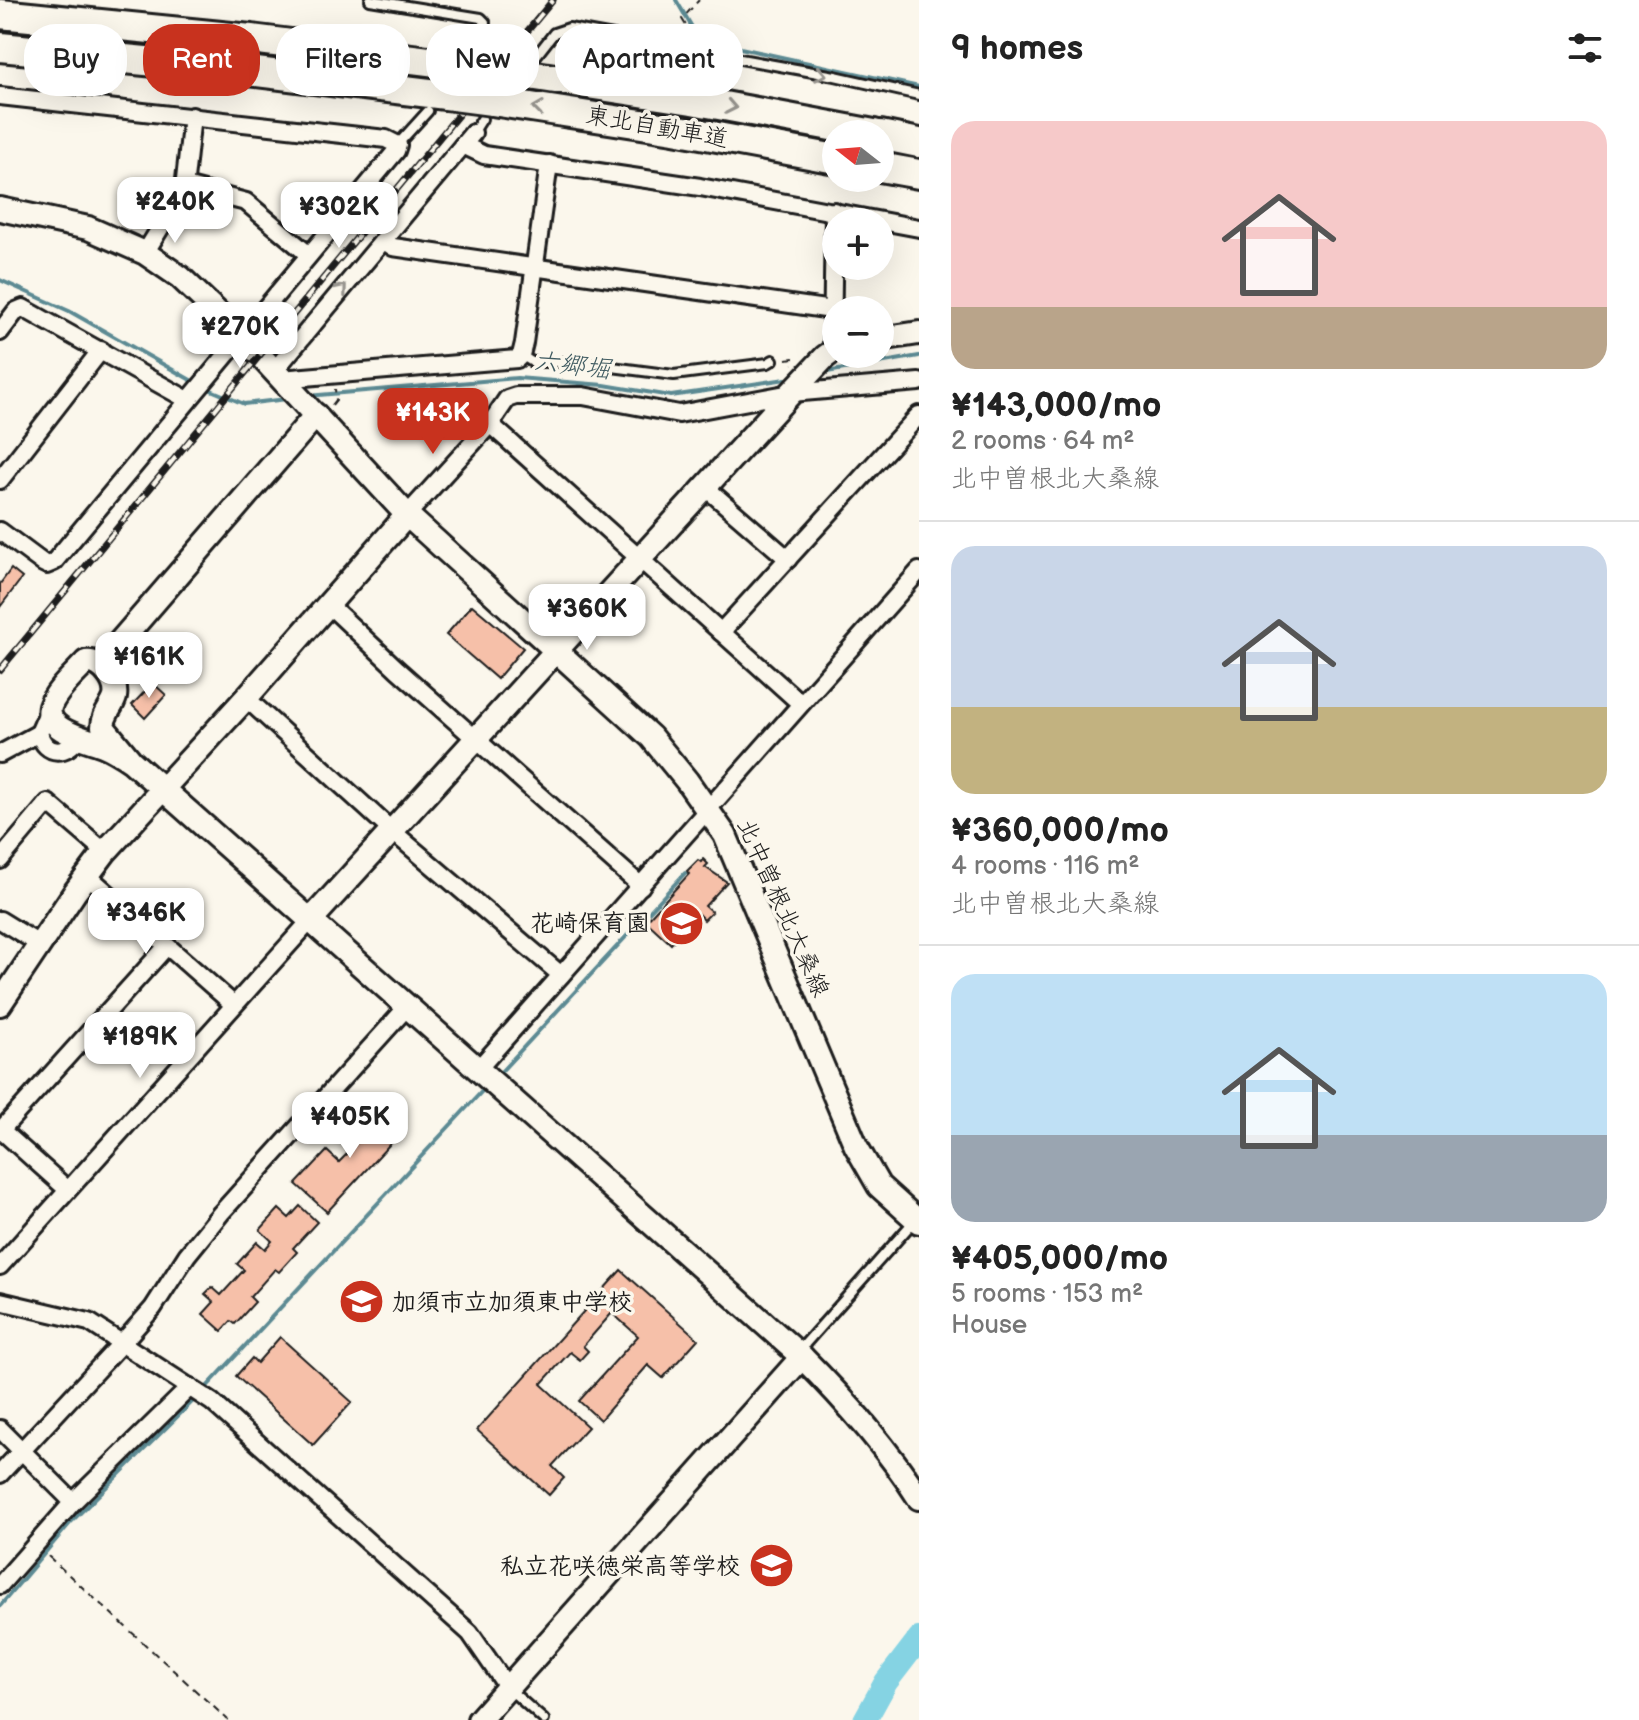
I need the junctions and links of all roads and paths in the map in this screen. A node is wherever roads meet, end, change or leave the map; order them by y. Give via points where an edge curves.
1 (370, 0) edge
2 (699, 0) edge
3 (0, 14) edge
4 (485, 24) edge
5 (685, 24) edge
6 (555, 33) edge
7 (0, 47) edge
8 (539, 50) edge
9 (426, 53) edge
10 (743, 60) edge
11 (539, 67) edge
12 (919, 95) edge
13 (1, 101) edge
14 (437, 103) junction
15 (192, 116) junction
16 (822, 124) edge
17 (477, 125) junction
18 (894, 138) edge
19 (919, 143) edge
20 (398, 145) junction
21 (822, 156) edge
22 (549, 164) junction
23 (894, 170) edge
24 (919, 174) edge
25 (185, 186) junction
26 (0, 209) edge
27 (822, 209) edge
28 (894, 223) edge
29 (919, 228) edge
30 (383, 240) junction
31 (145, 253) junction
32 (309, 255) junction
33 (534, 269) junction
34 (822, 309) edge
35 (0, 332) edge
36 (919, 333) edge
37 (242, 336) junction
38 (894, 337) edge
39 (101, 350) junction
40 (521, 355) junction
41 (773, 360) joint
42 (822, 362) edge
43 (793, 370) dead end
44 (281, 379) junction
45 (919, 382) edge
46 (334, 384) dead end
47 (791, 393) junction
48 (191, 396) junction
49 (336, 400) dead end
50 (311, 411) junction
51 (919, 415) edge
52 (490, 424) junction
53 (0, 480) edge
54 (705, 487) junction
55 (407, 515) junction
56 (0, 531) edge
57 (640, 559) junction
58 (788, 559) junction
59 (919, 571) edge
60 (329, 605) junction
61 (721, 632) junction
62 (556, 652) junction
63 (100, 665) junction
64 (246, 698) junction
65 (800, 703) junction
66 (49, 710) junction
67 (107, 710) junction
68 (39, 733) junction
69 (79, 737) junction
70 (477, 739) junction
71 (0, 754) edge
72 (131, 761) junction
73 (163, 788) junction
74 (709, 810) junction
75 (392, 831) junction
76 (105, 852) junction
77 (0, 860) edge
78 (87, 875) junction
79 (641, 886) junction
80 (0, 920) edge
81 (310, 921) junction
82 (39, 944) junction
83 (166, 947) junction
84 (561, 975) junction
85 (0, 1004) edge
86 (234, 1005) junction
87 (407, 1007) junction
88 (478, 1069) junction
89 (0, 1129) edge
90 (68, 1190) junction
91 (917, 1221) edge
92 (0, 1266) edge
93 (0, 1301) edge
94 (122, 1343) junction
95 (802, 1357) junction
96 (190, 1387) junction
97 (0, 1429) edge
98 (23, 1450) junction
99 (0, 1474) edge
100 (919, 1498) edge
101 (73, 1502) junction
102 (35, 1545) junction
103 (0, 1585) edge
104 (508, 1688) junction
105 (228, 1720) edge
106 (479, 1720) edge
107 (544, 1720) edge

1 - 4 lane via 481,18
2 - 5 path via 682,19
3 - 9 highway, 東北自動車道
6 - 8 lane
7 - 14 highway, 東北自動車道 via 239,70
10 -> 12 lane
11 -> 16 highway, 東北自動車道
13 - 15 street
14 - 17 highway, 東北自動車道, bridge
14 - 20 lane
15 - 20 street via 386,139
15 - 25 street
21 -> 17 highway, 東北自動車道 via 659,126
17 - 22 street via 484,155
17 - 30 street
18 - 19 highway
20 - 32 street
22 - 27 street
22 - 33 street
23 - 24 highway
25 - 31 street
25 - 32 street via 246,202
26 - 31 street, 北中曽根北大桑線 via 88,228
28 - 29 street
30 - 33 street via 393,247
44 -> 30 street
31 - 37 street, 北中曽根北大桑線 via 201,295
32 - 37 street
33 - 34 street
33 - 40 street
35 - 39 street via 23,308
36 - 38 street
37 - 44 street, 北中曽根北大桑線
37 - 48 street
39 - 48 street
39 - 53 street
40 - 41 lane via 532,362 674,375
40 - 44 street via 508,361
41 - 43 path via 794,358
42 - 47 street
44 - 50 street, 北中曽根北大桑線
45 - 47 street
46 - 49 path
47 - 52 street via 679,414 583,396 516,396 507,399
47 - 54 street
48 - 56 street via 51,564
50 - 55 street, 北中曽根北大桑線
50 - 63 street
51 - 58 street
52 - 55 street
52 - 57 street
54 - 57 street
54 - 58 street
55 - 60 street
55 - 62 street, 北中曽根北大桑線
57 - 61 street
57 - 62 street
58 - 61 street
59 - 65 street
60 - 64 street
60 - 70 street
61 - 65 street
62 - 70 street
62 - 74 street, 北中曽根北大桑線 via 651,737
63 - 66 street via 86,662
63 - 67 street via 115,688
64 - 73 street
64 - 75 street
65 - 74 street
66 - 68 street
66 - 69 street via 60,728
67 - 69 lane
67 - 72 street via 103,727
68 - 69 street via 45,746 57,752 69,749
68 - 71 street
69 - 72 street
70 - 75 street
70 - 79 street
72 - 73 street
73 - 76 street
73 - 81 street
74 - 79 street
74 - 91 street, 北中曽根北大桑線 via 725,835 856,1146 879,1186
75 - 81 street
75 - 84 street
76 - 77 street via 48,803
76 - 78 street
78 - 82 street
78 - 83 street
79 - 84 street
80 - 82 street
81 - 86 street
81 - 87 street
82 - 85 street
83 - 86 street
83 - 89 street
84 - 88 street
86 - 90 street
87 - 88 street
87 - 94 street via 221,1213
88 - 95 street
89 - 90 street
90 - 92 street
91 - 95 lane via 805,1344
93 - 94 street via 89,1322
94 - 96 street
94 - 98 street
95 - 100 street via 882,1445
95 - 104 street
96 - 101 street
96 - 104 street via 470,1633
97 - 98 street
98 - 99 street
98 - 101 street
101 - 102 street
102 - 103 street
102 - 105 path
104 - 106 street
104 - 107 lane

